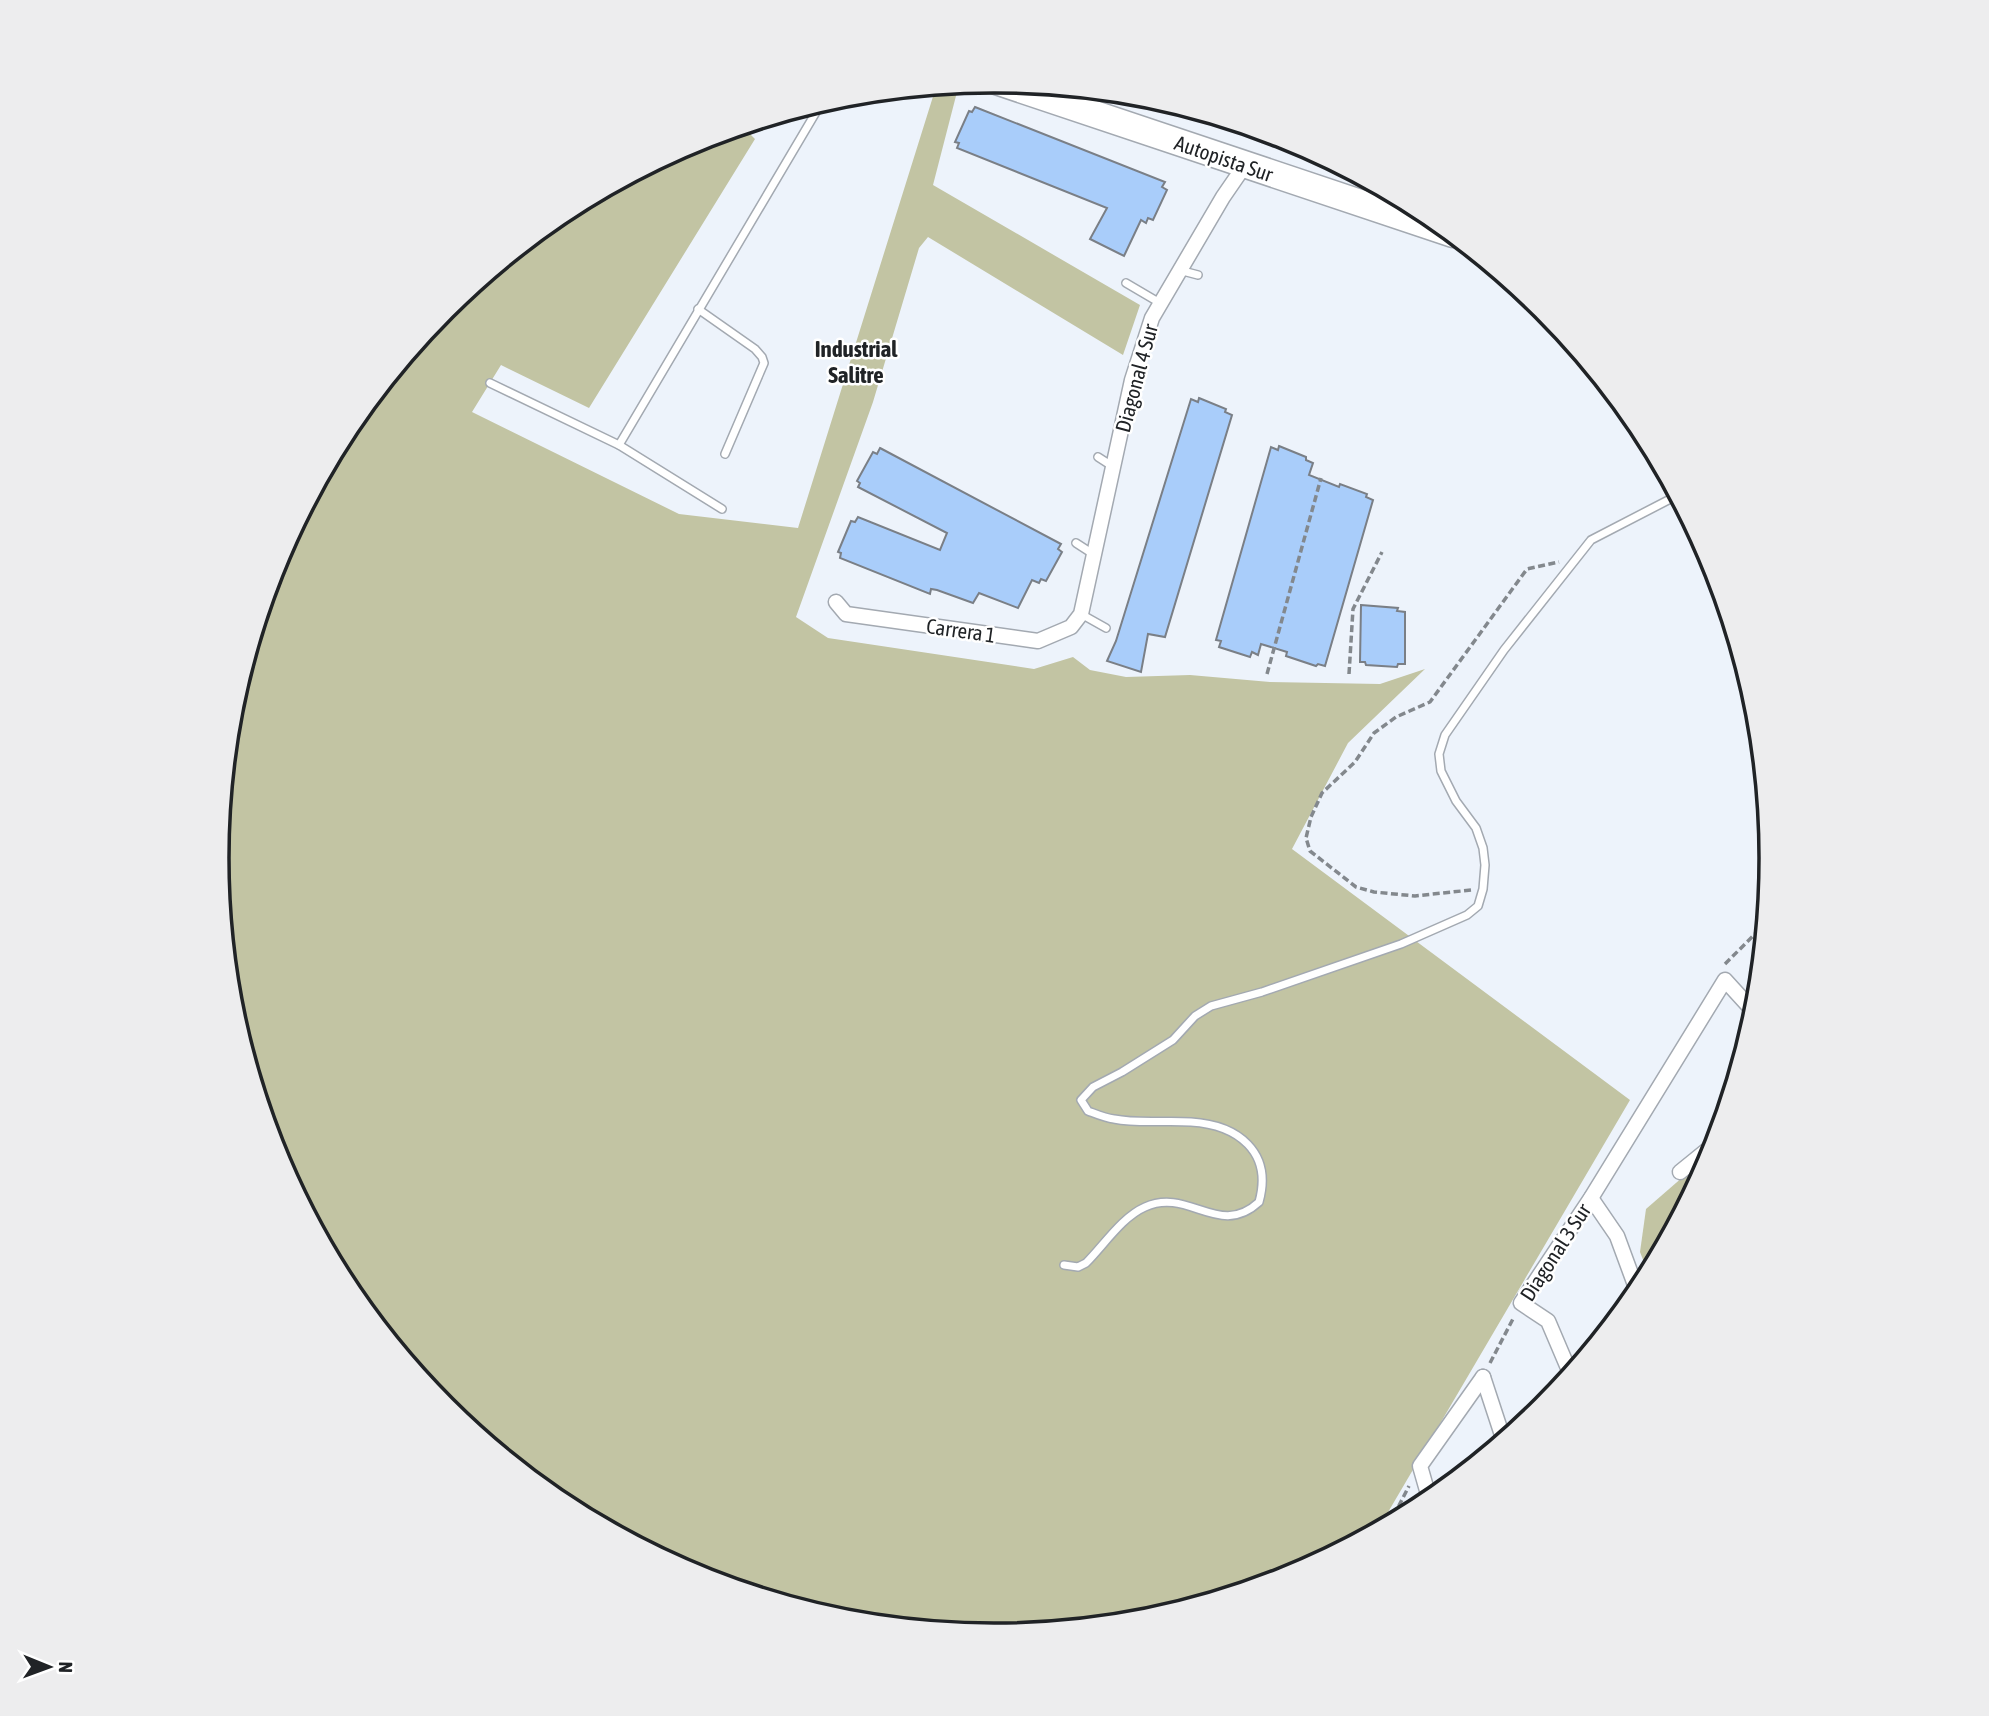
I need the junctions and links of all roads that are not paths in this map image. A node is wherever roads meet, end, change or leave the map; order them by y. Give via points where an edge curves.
1 (1034, 94) edge
2 (815, 114) edge
3 (1245, 165) junction
4 (1423, 224) edge
5 (1179, 270) junction
6 (1198, 275) dead end
7 (1126, 283) dead end
8 (1160, 303) junction
9 (698, 309) junction
10 (490, 383) dead end
11 (619, 446) junction
12 (725, 454) dead end
13 (1098, 457) dead end
14 (1113, 467) junction
15 (1670, 499) edge
16 (722, 509) dead end
17 (1076, 543) dead end
18 (1093, 554) junction
19 (836, 602) dead end
20 (1081, 614) junction
21 (1106, 628) dead end
22 (1746, 1002) edge
23 (1698, 1157) edge
24 (1680, 1172) dead end
25 (1591, 1198) junction
26 (1064, 1265) dead end
27 (1633, 1280) edge
28 (1567, 1366) edge
29 (1501, 1431) edge
30 (1427, 1489) edge

1 - 3 highway, Autopista Sur
2 - 9 lane
3 - 4 highway, Autopista Sur
3 - 5 street, Diagonal 4 Sur
5 - 6 lane
5 - 8 street, Diagonal 4 Sur
7 - 8 lane
8 - 14 street, Diagonal 4 Sur via 1132,380
9 - 11 lane
9 - 12 lane via 755,349 764,363
10 - 11 lane
11 - 16 lane
13 - 14 lane
14 - 18 street, Diagonal 4 Sur
15 - 26 lane via 1591,540 1444,735 1438,754 1441,771 1483,848 1485,866 1478,906 1401,944 1211,1006 1173,1040 1087,1091 1081,1100 1087,1111 1114,1119 1209,1124 1239,1136 1258,1156 1263,1175 1259,1202 1238,1216 1173,1201 1144,1207 1086,1263
17 - 18 lane
18 - 20 street, Diagonal 4 Sur
19 - 20 street, Carrera 1 via 846,614 1038,641 1071,627
20 - 21 lane
22 - 25 street, Diagonal 3 Sur via 1726,980
23 - 24 street
25 - 27 street via 1617,1236
25 - 28 street, Diagonal 3 Sur via 1521,1303 1548,1321
29 - 30 street via 1482,1377 1420,1466

